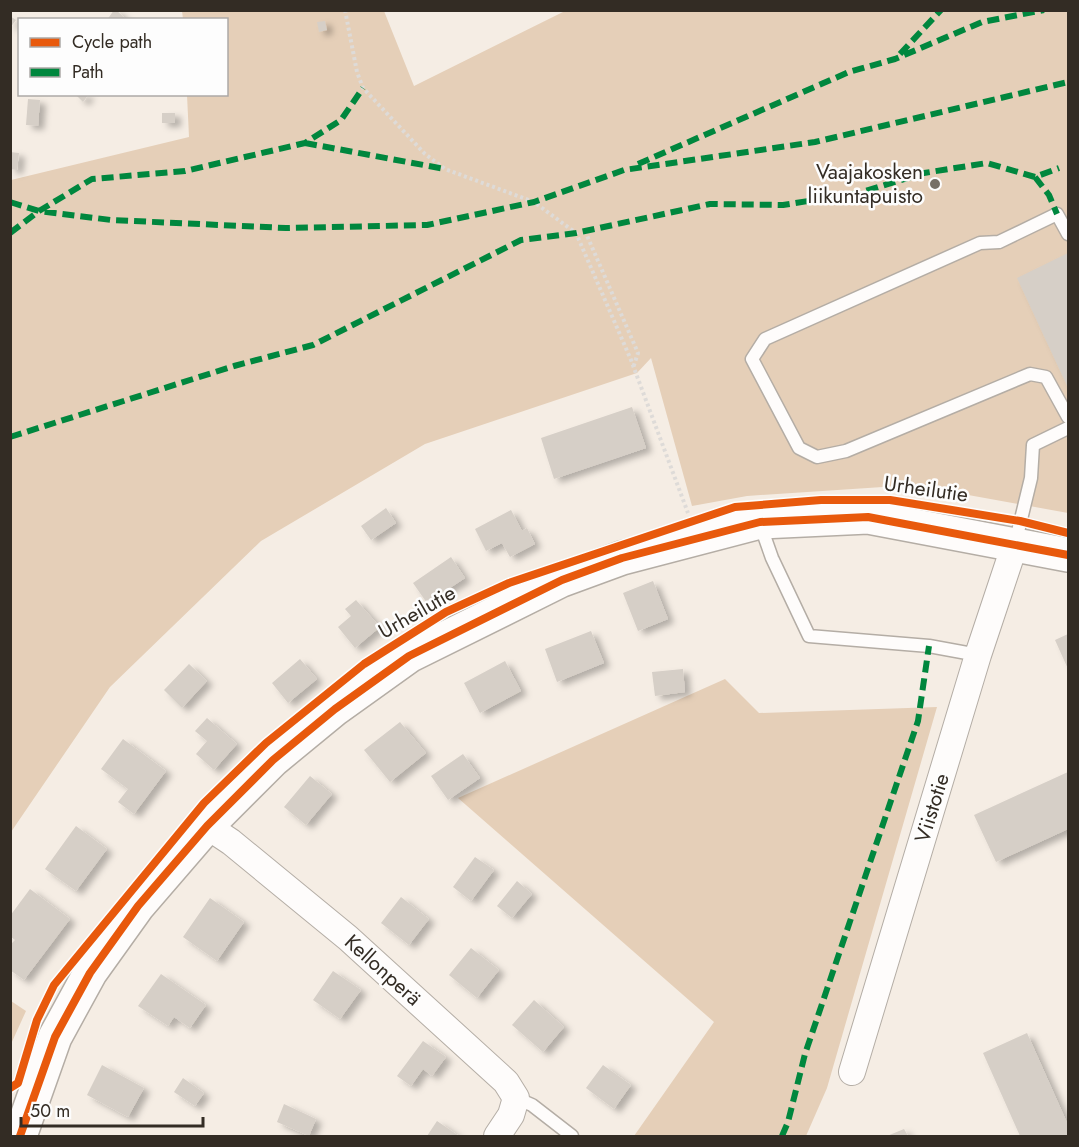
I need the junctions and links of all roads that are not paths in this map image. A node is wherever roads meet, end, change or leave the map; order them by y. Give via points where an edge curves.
1 (1068, 234) edge
2 (1068, 417) edge
3 (1068, 428) edge
4 (760, 522) junction
5 (1015, 544) junction
6 (1068, 555) edge
7 (978, 655) junction
8 (207, 826) junction
9 (852, 1072) dead end
10 (516, 1098) junction
11 (23, 1127) edge
12 (497, 1137) edge
13 (572, 1137) edge

1 - 2 lane via 1057,214 999,242 980,243 765,339 752,359 799,448 817,457 846,451 1030,374 1046,377
3 - 5 lane via 1033,446 1031,478
4 - 5 street, Urheilutie via 868,517
4 - 7 lane via 772,558 809,636 929,646
4 - 8 street, Urheilutie via 622,558 562,580 408,656 273,760
5 - 6 street, Urheilutie
5 - 7 street, Viistotie
7 - 9 street, Viistotie
8 - 10 street, Kellonperä via 348,938 506,1082
8 - 11 street, Urheilutie via 138,906 90,973 55,1037
10 - 12 street
10 - 13 lane

